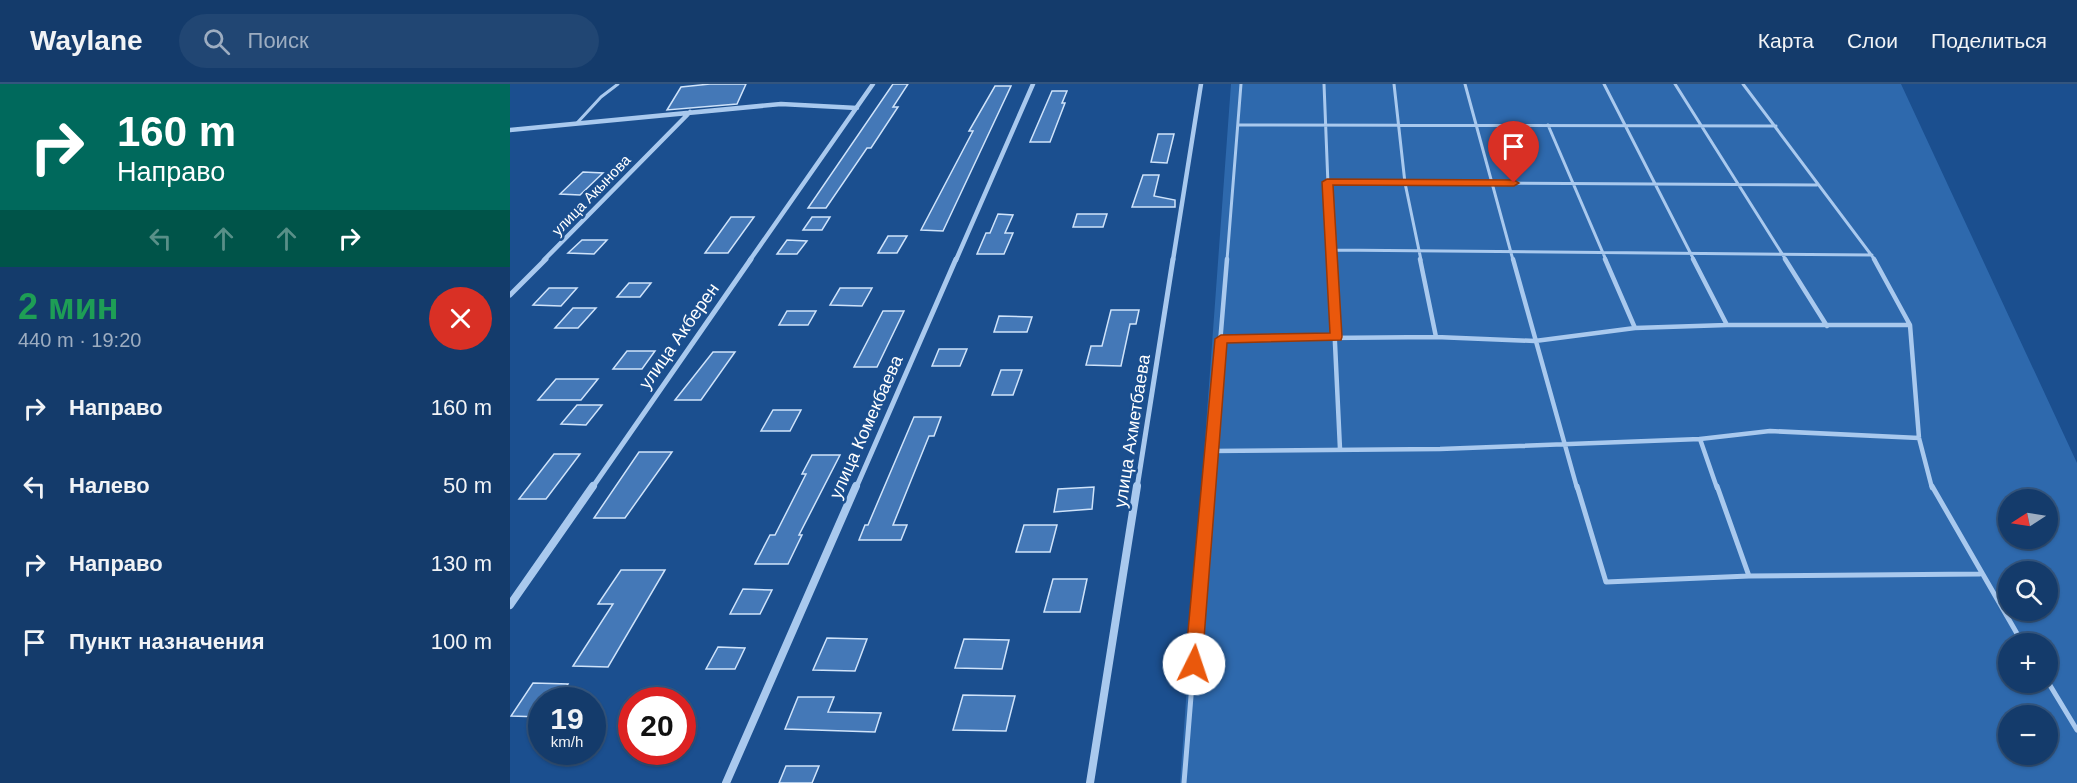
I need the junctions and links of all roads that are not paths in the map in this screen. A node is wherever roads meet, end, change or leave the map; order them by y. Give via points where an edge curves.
1 (618, 84) edge
2 (873, 84) edge
3 (1033, 84) edge
4 (1201, 84) edge
5 (1241, 84) edge
6 (1324, 84) edge
7 (1394, 84) edge
8 (1465, 84) edge
9 (1604, 84) edge
10 (1675, 84) edge
11 (1743, 84) edge
12 (857, 108) junction
13 (690, 111) junction
14 (577, 123) junction
15 (1324, 124) junction
16 (1399, 124) junction
17 (1238, 125) junction
18 (1477, 125) junction
19 (1702, 125) junction
20 (1548, 126) junction
21 (1627, 126) junction
22 (1776, 126) junction
23 (510, 130) edge
24 (1327, 182) junction
25 (1405, 183) junction
26 (1494, 183) junction
27 (1574, 183) junction
28 (1654, 183) junction
29 (1738, 185) junction
30 (1817, 185) junction
31 (1331, 250) junction
32 (1512, 251) junction
33 (1420, 253) junction
34 (1602, 253) junction
35 (1690, 254) junction
36 (1782, 255) junction
37 (1872, 255) junction
38 (511, 292) edge
39 (1727, 325) junction
40 (1910, 325) junction
41 (1827, 326) junction
42 (1635, 328) junction
43 (1336, 337) junction
44 (1436, 337) junction
45 (1221, 339) junction
46 (1535, 341) junction
47 (1919, 438) junction
48 (1700, 439) junction
49 (1564, 444) junction
50 (1340, 449) junction
51 (1210, 451) junction
52 (1980, 573) junction
53 (1749, 576) junction
54 (510, 605) edge
55 (2016, 633) edge
56 (2055, 693) edge
57 (2077, 730) edge
58 (726, 783) edge
59 (1090, 783) edge
60 (1184, 783) edge

1 - 14 lane
2 - 12 street, улица Акберен
3 - 58 street, улица Комекбаева
4 - 59 street, улица Ахметбаева
5 - 17 lane
6 - 15 lane
7 - 16 lane
8 - 18 lane
9 - 21 lane
10 - 19 lane
11 - 22 lane
12 - 13 street via 781,104
12 - 54 street, улица Акберен
13 - 14 street
13 - 38 street, улица Акынова
14 - 23 street
15 - 16 lane
15 - 17 lane
15 - 24 lane
16 - 18 lane
16 - 25 lane
17 - 45 lane
18 - 20 lane
18 - 26 lane
19 - 21 lane
19 - 22 lane
19 - 29 lane
20 - 21 lane
20 - 27 lane
21 - 28 lane
22 - 30 lane
24 - 25 lane
24 - 31 lane
25 - 26 lane
25 - 33 lane
26 - 27 lane
26 - 32 lane
27 - 28 lane
27 - 34 lane
28 - 29 lane
28 - 35 lane
29 - 30 lane
29 - 36 lane
30 - 37 lane
31 - 33 lane
31 - 43 lane
32 - 33 lane
32 - 34 lane
32 - 46 lane
33 - 44 lane
34 - 35 lane
34 - 42 lane
35 - 36 lane
35 - 39 lane
36 - 37 lane
36 - 41 lane
37 - 40 lane
39 - 41 lane
39 - 42 lane
40 - 41 lane
40 - 47 lane
42 - 46 lane
43 - 44 lane
43 - 45 lane
43 - 50 lane
44 - 46 lane
45 - 51 lane
46 - 49 lane
47 - 48 lane via 1770,431
47 - 52 lane via 1933,492
48 - 49 lane
48 - 53 lane
49 - 50 lane
49 - 53 lane via 1606,582
50 - 51 lane
51 - 60 lane
52 - 53 lane
52 - 55 lane
56 - 57 lane

